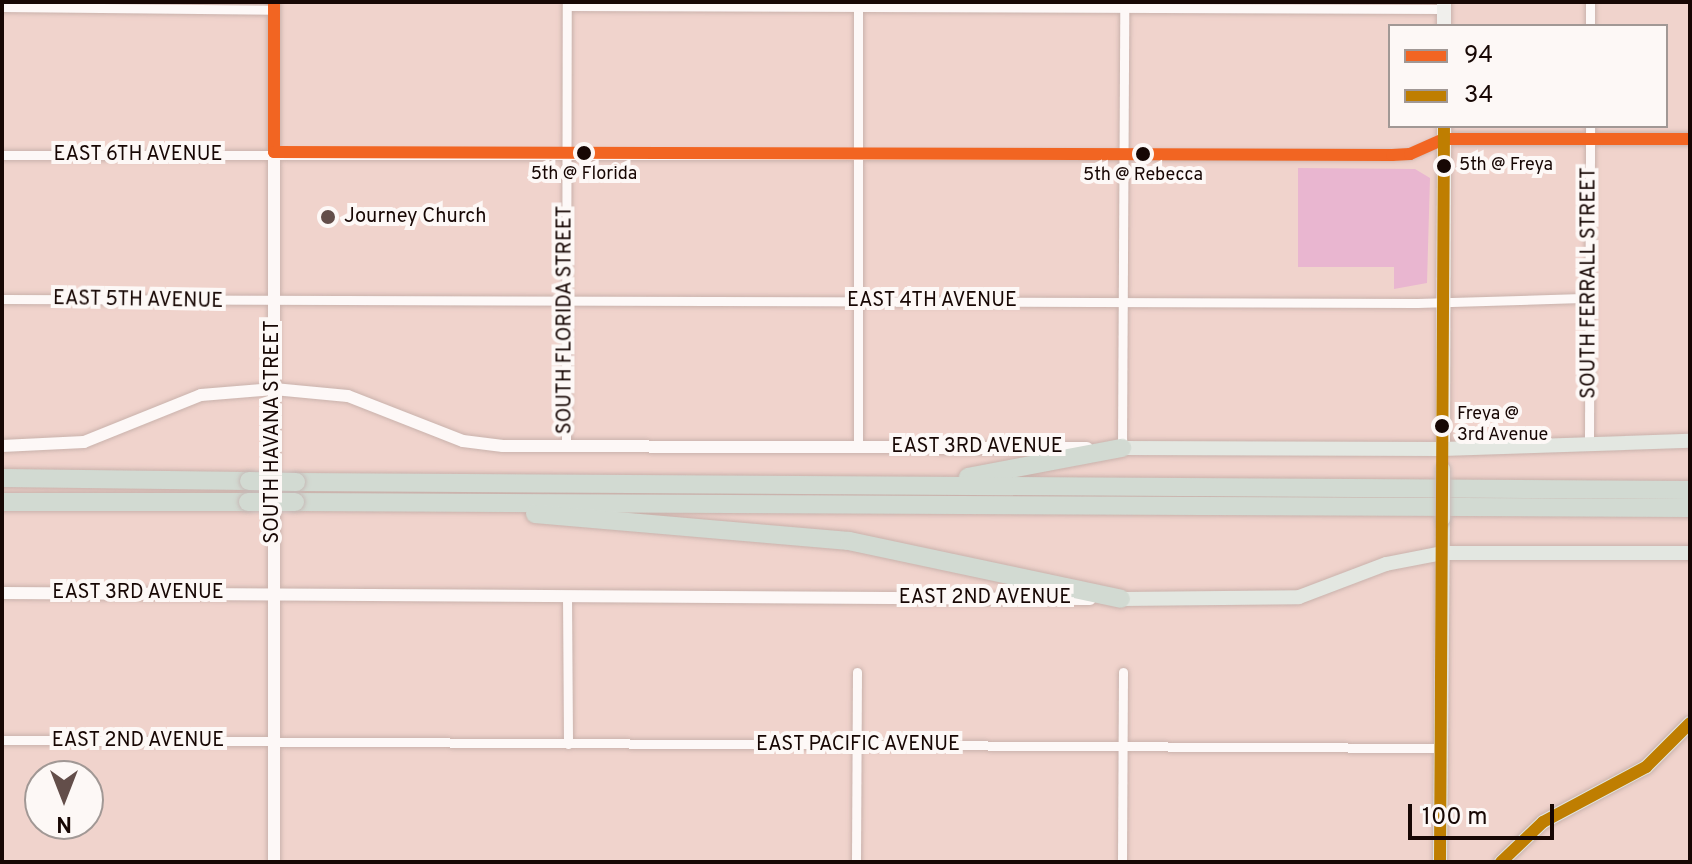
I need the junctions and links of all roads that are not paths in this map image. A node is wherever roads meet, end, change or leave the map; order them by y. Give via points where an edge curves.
1 (1590, 2) edge
2 (567, 4) edge
3 (858, 4) edge
4 (1124, 4) edge
5 (274, 6) edge
6 (1444, 6) edge
7 (2, 7) edge
8 (1590, 24) edge
9 (1444, 132) edge
10 (1590, 132) edge
11 (1690, 139) edge
12 (274, 152) junction
13 (566, 152) junction
14 (858, 154) junction
15 (2, 155) edge
16 (1123, 155) junction
17 (1590, 298) junction
18 (2, 299) edge
19 (273, 299) junction
20 (1442, 299) junction
21 (566, 301) junction
22 (858, 301) junction
23 (1123, 301) junction
24 (274, 389) junction
25 (1589, 441) junction
26 (1690, 441) edge
27 (2, 446) edge
28 (858, 446) junction
29 (566, 447) junction
30 (1122, 448) junction
31 (1443, 449) junction
32 (2, 478) edge
33 (923, 485) junction
34 (1690, 490) edge
35 (2, 502) edge
36 (348, 503) junction
37 (1690, 508) edge
38 (1442, 553) junction
39 (1690, 553) edge
40 (2, 593) edge
41 (274, 595) junction
42 (567, 596) junction
43 (1121, 599) junction
44 (857, 672) dead end
45 (1123, 672) dead end
46 (1690, 723) edge
47 (2, 740) edge
48 (274, 742) junction
49 (568, 744) junction
50 (857, 745) junction
51 (1122, 747) junction
52 (1441, 748) junction
53 (274, 862) edge
54 (856, 862) edge
55 (1122, 862) edge
56 (1440, 862) edge
57 (1501, 862) edge

1 - 8 street
2 - 3 street
2 - 13 street, SOUTH FLORIDA STREET
3 - 4 street
3 - 14 street
4 - 6 street
4 - 16 street
5 - 7 street
5 - 12 street, SOUTH HAVANA STREET
9 - 10 street
9 - 16 street via 1410,154
9 - 20 main road
10 - 11 street
10 - 17 street, SOUTH FERRALL STREET
12 - 13 street
12 - 15 street, EAST 6TH AVENUE
12 - 19 street, SOUTH HAVANA STREET
13 - 14 street
13 - 21 street, SOUTH FLORIDA STREET
14 - 16 street
14 - 22 street
16 - 23 street
17 - 20 street, EAST 4TH AVENUE
17 - 25 street, SOUTH FERRALL STREET
18 - 19 street, EAST 5TH AVENUE
19 - 21 street, EAST 4TH AVENUE
19 - 24 street, SOUTH HAVANA STREET
20 - 23 street, EAST 4TH AVENUE
20 - 31 main road
21 - 22 street, EAST 4TH AVENUE
21 - 29 street, SOUTH FLORIDA STREET
22 - 23 street, EAST 4TH AVENUE
22 - 28 street
23 - 30 street
24 - 27 street via 201,395 84,442
24 - 29 street, EAST 3RD AVENUE via 348,396 463,441
24 - 41 street, SOUTH HAVANA STREET
25 - 26 main road, EAST 3RD AVENUE
25 - 31 main road, EAST 3RD AVENUE
28 - 29 street, EAST 3RD AVENUE
28 - 30 street, EAST 3RD AVENUE
30 - 31 main road, EAST 3RD AVENUE
30 - 33 highway
31 - 38 main road, bridge
32 - 33 highway, bridge
33 - 34 highway
35 - 36 highway, bridge
36 - 37 highway
36 - 43 highway via 849,541
38 - 39 main road, EAST 2ND AVENUE
38 - 43 main road, EAST 2ND AVENUE via 1386,564 1299,597
38 - 52 main road
40 - 41 street, EAST 3RD AVENUE
41 - 42 street, EAST 2ND AVENUE
41 - 48 street, SOUTH HAVANA STREET
42 - 43 street, EAST 2ND AVENUE
42 - 49 street
44 - 50 street
45 - 51 street
46 - 57 main road via 1646,767 1543,822
47 - 48 street, EAST 2ND AVENUE
48 - 49 street, EAST PACIFIC AVENUE
48 - 53 street, SOUTH HAVANA STREET
49 - 50 street, EAST PACIFIC AVENUE
50 - 51 street, EAST PACIFIC AVENUE
50 - 54 street
51 - 52 street, EAST PACIFIC AVENUE
51 - 55 street
52 - 56 main road

